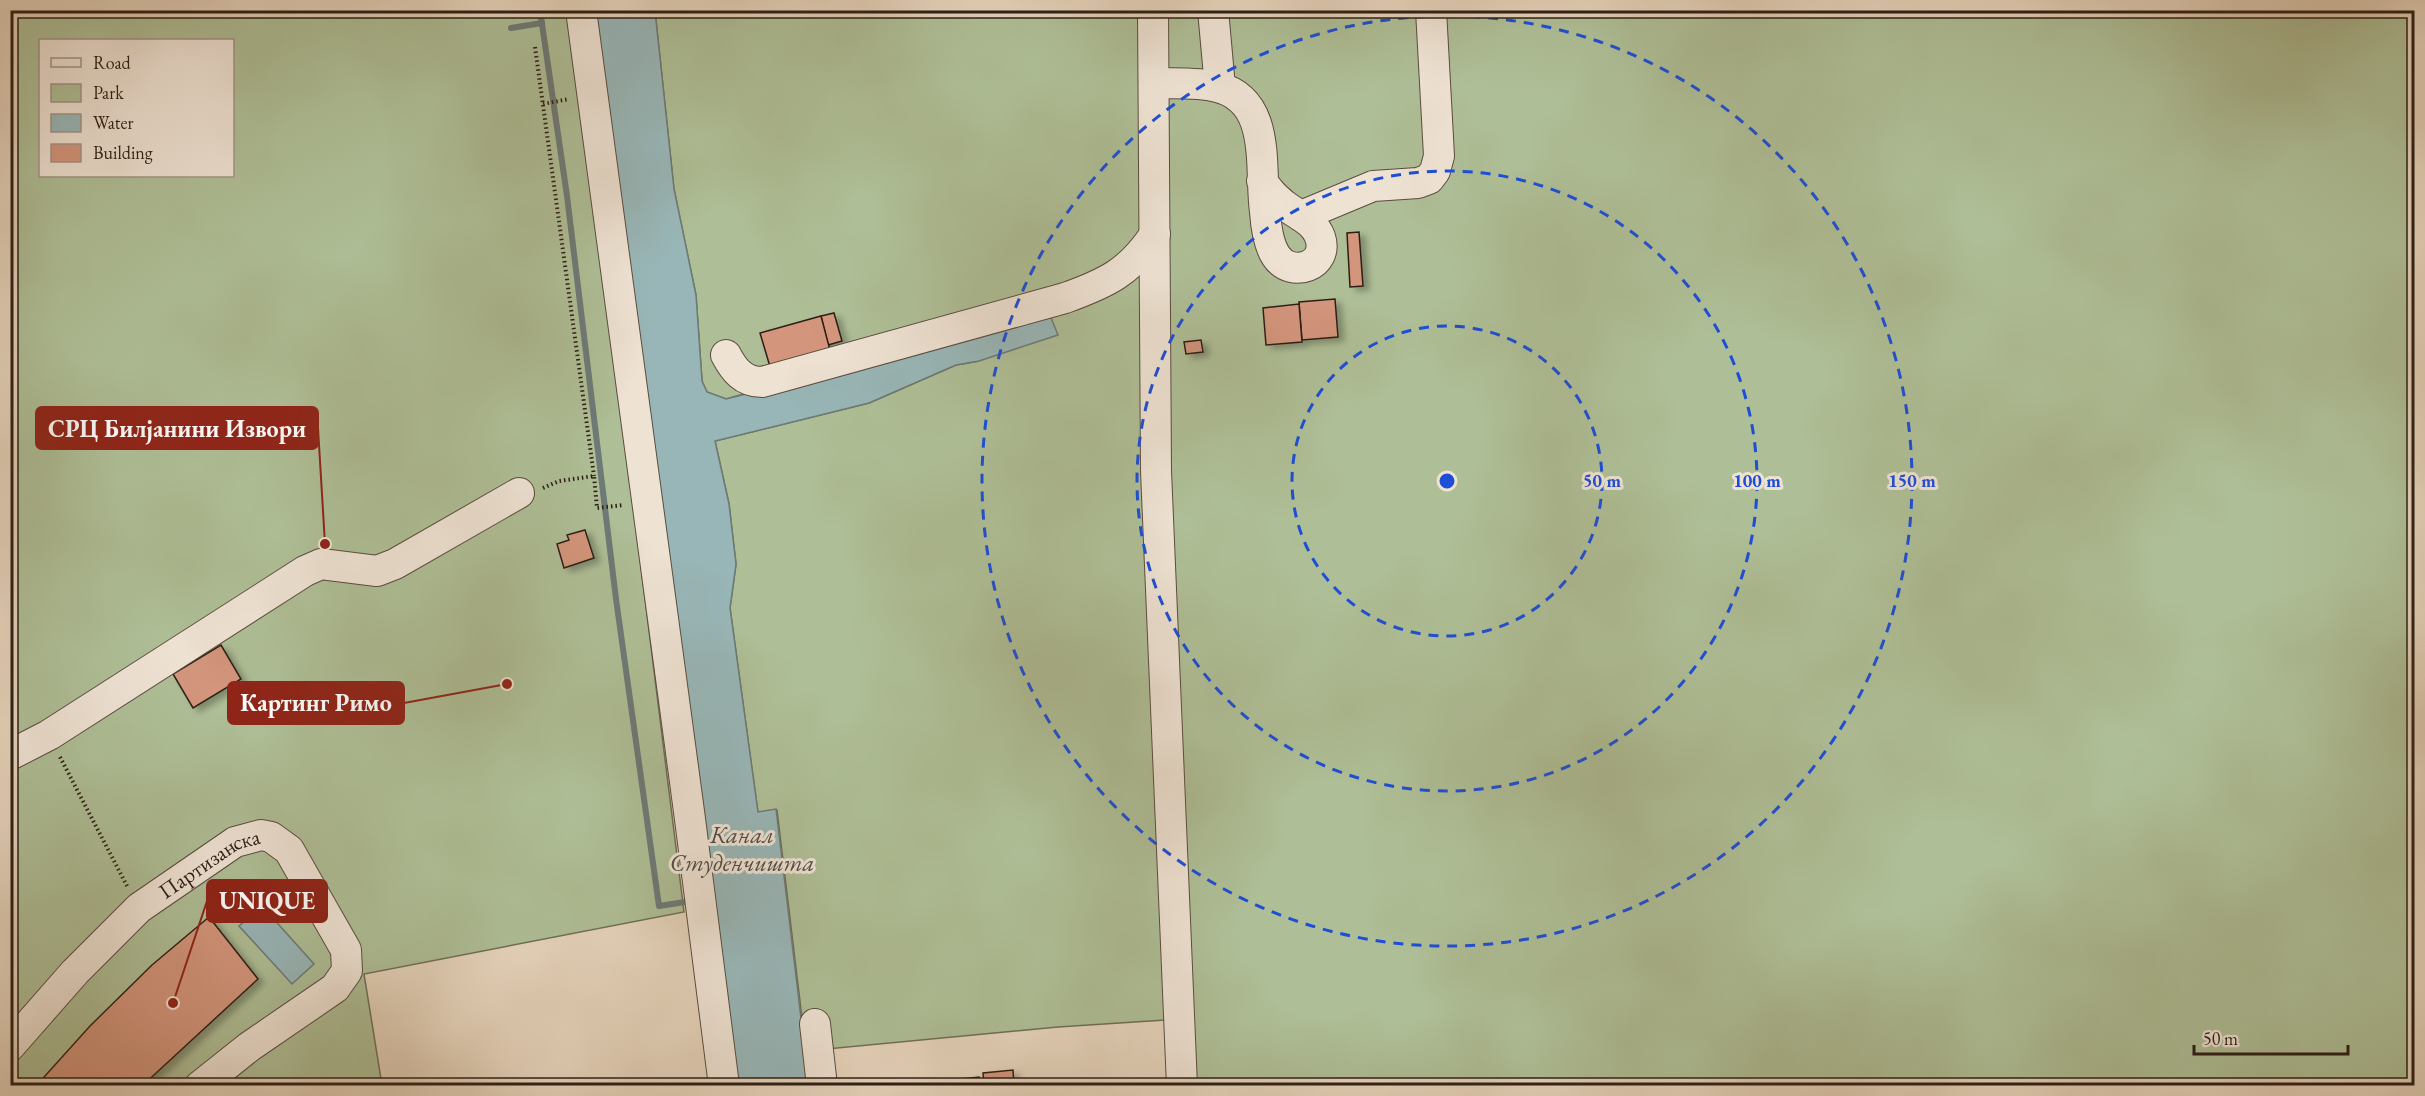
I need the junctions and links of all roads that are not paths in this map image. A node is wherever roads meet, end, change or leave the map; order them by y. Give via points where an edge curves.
1 (582, 10) edge
2 (1153, 10) edge
3 (1213, 10) edge
4 (1431, 10) edge
5 (1154, 83) junction
6 (1220, 87) junction
7 (1262, 181) junction
8 (1300, 216) junction
9 (1155, 234) junction
10 (726, 355) dead end
11 (519, 493) road end
12 (10, 755) edge
13 (815, 1024) dead end
14 (10, 1046) edge
15 (200, 1086) edge
16 (724, 1086) edge
17 (822, 1086) edge
18 (1182, 1086) edge

1 - 16 street
2 - 5 street
3 - 6 street
4 - 8 street via 1439,156 1435,171 1429,179 1418,183 1373,186
5 - 6 street
5 - 9 street
6 - 7 street via 1248,104 1257,122
7 - 8 street via 1272,195
7 - 8 street via 1274,254 1281,263 1299,269 1316,261 1322,250 1315,227
9 - 10 street via 1130,266 1089,290 1065,298 762,382 739,374
9 - 18 street via 1156,471
11 - 12 street via 377,571 321,564 305,571 49,735
13 - 17 street
14 - 15 street, Партизанска via 75,972 139,908 235,842 271,837 289,850 346,950 347,971 335,988

